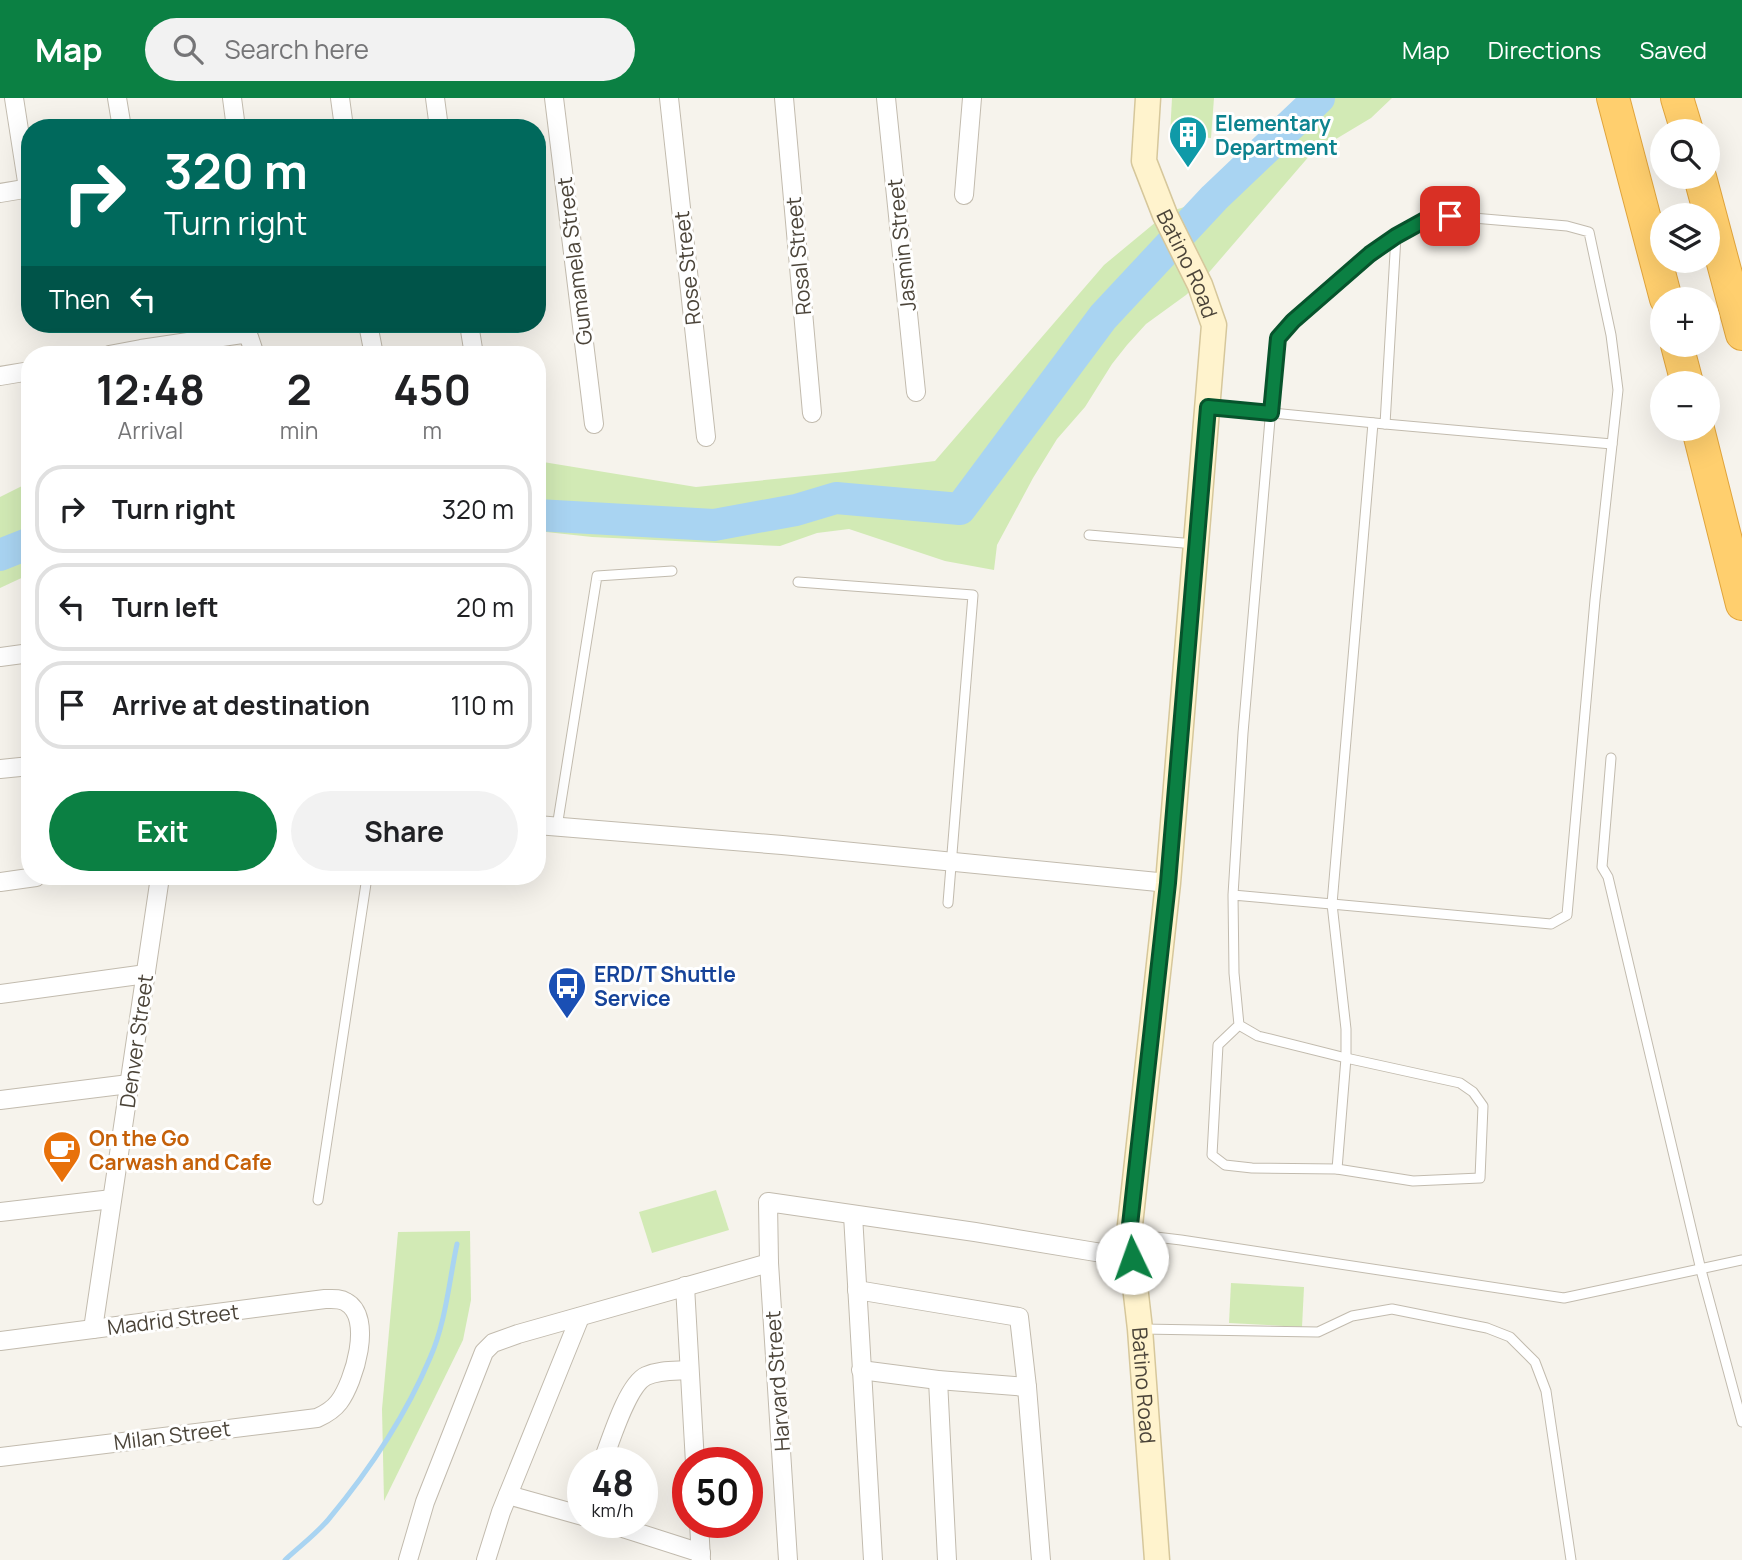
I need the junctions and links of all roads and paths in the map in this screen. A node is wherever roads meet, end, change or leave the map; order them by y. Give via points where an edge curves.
1 (14, 98) edge
2 (117, 98) edge
3 (232, 98) edge
4 (340, 98) edge
5 (435, 98) edge
6 (554, 98) edge
7 (669, 98) edge
8 (784, 98) edge
9 (886, 98) edge
10 (972, 98) edge
11 (1148, 98) edge
12 (1613, 98) edge
13 (1677, 98) edge
14 (120, 119) edge
15 (235, 119) edge
16 (343, 119) edge
17 (438, 119) edge
18 (1683, 119) edge
19 (21, 140) edge
20 (21, 189) edge
21 (1703, 189) edge
22 (0, 193) edge
23 (964, 195) dead end
24 (1396, 236) junction
25 (1663, 287) edge
26 (1742, 334) edge
27 (161, 346) edge
28 (252, 346) edge
29 (21, 372) edge
30 (0, 376) edge
31 (916, 392) dead end
32 (1208, 407) junction
33 (811, 413) dead end
34 (1271, 413) junction
35 (1373, 423) junction
36 (594, 424) dead end
37 (1385, 424) junction
38 (706, 437) dead end
39 (1701, 441) edge
40 (1612, 444) junction
41 (1089, 535) dead end
42 (1197, 544) junction
43 (672, 570) dead end
44 (798, 582) dead end
45 (1742, 604) edge
46 (21, 654) edge
47 (0, 657) edge
48 (1611, 758) dead end
49 (21, 767) edge
50 (0, 769) edge
51 (546, 826) edge
52 (557, 827) junction
53 (952, 862) junction
54 (21, 879) edge
55 (0, 882) edge
56 (1168, 883) junction
57 (159, 885) edge
58 (367, 885) edge
59 (1233, 895) junction
60 (948, 903) dead end
61 (1332, 904) junction
62 (146, 974) junction
63 (0, 994) edge
64 (1239, 1025) junction
65 (1346, 1058) junction
66 (130, 1084) junction
67 (0, 1100) edge
68 (1336, 1168) junction
69 (112, 1199) junction
70 (318, 1200) dead end
71 (0, 1212) edge
72 (852, 1215) junction
73 (1131, 1246) junction
74 (1742, 1260) edge
75 (769, 1263) junction
76 (1701, 1270) junction
77 (685, 1286) junction
78 (856, 1290) junction
79 (580, 1317) junction
80 (93, 1329) junction
81 (1140, 1329) junction
82 (0, 1341) edge
83 (689, 1370) junction
84 (861, 1370) junction
85 (938, 1381) junction
86 (1027, 1387) junction
87 (339, 1402) joint
88 (1742, 1422) edge
89 (608, 1447) edge
90 (694, 1447) edge
91 (0, 1457) edge
92 (508, 1495) junction
93 (567, 1510) edge
94 (648, 1538) edge
95 (700, 1538) edge
96 (701, 1557) edge
97 (408, 1560) edge
98 (486, 1560) edge
99 (788, 1560) edge
100 (873, 1560) edge
101 (947, 1560) edge
102 (1041, 1560) edge
103 (1157, 1560) edge
104 (1571, 1560) edge

1 - 19 street
2 - 14 street
3 - 15 street
4 - 16 street
5 - 17 street
6 - 36 street, Gumamela Street
7 - 38 street, Rose Street
8 - 33 street, Rosal Street
9 - 31 street, Jasmin Street
10 - 23 street
11 - 32 main road, Batino Road via 1144,161 1214,325
12 - 25 highway
13 - 18 highway
20 - 22 street
21 - 26 highway
24 - 34 lane via 1278,338
24 - 37 lane
24 - 40 lane via 1425,220 1450,216 1589,232 1618,390
27 - 28 street via 242,334 249,337
29 - 30 street
32 - 34 lane
32 - 42 main road, Batino Road
34 - 35 lane
34 - 59 lane
35 - 37 lane
35 - 61 lane
37 - 40 lane
39 - 45 highway
40 - 61 lane via 1567,915 1551,925
41 - 42 lane
42 - 56 main road, Batino Road
43 - 52 lane via 597,576
44 - 53 lane via 973,595
46 - 47 street
48 - 76 lane via 1602,867
49 - 50 street
51 - 52 street
52 - 53 street
53 - 56 street
53 - 60 lane
54 - 55 street
56 - 73 main road, Batino Road
57 - 62 street, Denver Street
58 - 70 lane
59 - 61 lane
59 - 64 lane
61 - 65 lane
62 - 63 street
62 - 66 street, Denver Street
64 - 65 lane via 1258,1036
64 - 68 lane via 1218,1045 1212,1156 1225,1165 1252,1168
65 - 68 lane
65 - 68 lane via 1460,1083 1473,1092 1483,1106 1480,1178 1413,1181
66 - 67 street
66 - 69 street, Denver Street
69 - 71 street
69 - 80 street, Denver Street
72 - 73 street
72 - 75 street, Harvard Street via 768,1202
72 - 78 street
73 - 76 lane via 1181,1240 1564,1298
73 - 81 main road, Batino Road
74 - 76 lane
75 - 77 street
75 - 99 street, Harvard Street
76 - 88 lane
77 - 79 street
77 - 83 street
78 - 84 street
78 - 86 street via 1019,1317
79 - 92 street
79 - 97 street via 517,1334 484,1352 425,1502
80 - 82 street, Madrid Street
80 - 87 street, Madrid Street via 335,1298 356,1311 360,1325 356,1364
81 - 103 main road, Batino Road
81 - 104 lane via 1318,1332 1352,1317 1392,1309 1510,1337 1535,1362 1546,1391
83 - 89 street via 661,1371 635,1384
83 - 90 street
84 - 85 street
84 - 100 street
85 - 86 street
85 - 101 street
86 - 102 street
87 - 91 street, Milan Street via 317,1418
92 - 93 street
92 - 98 street
94 - 96 street
95 - 96 street

